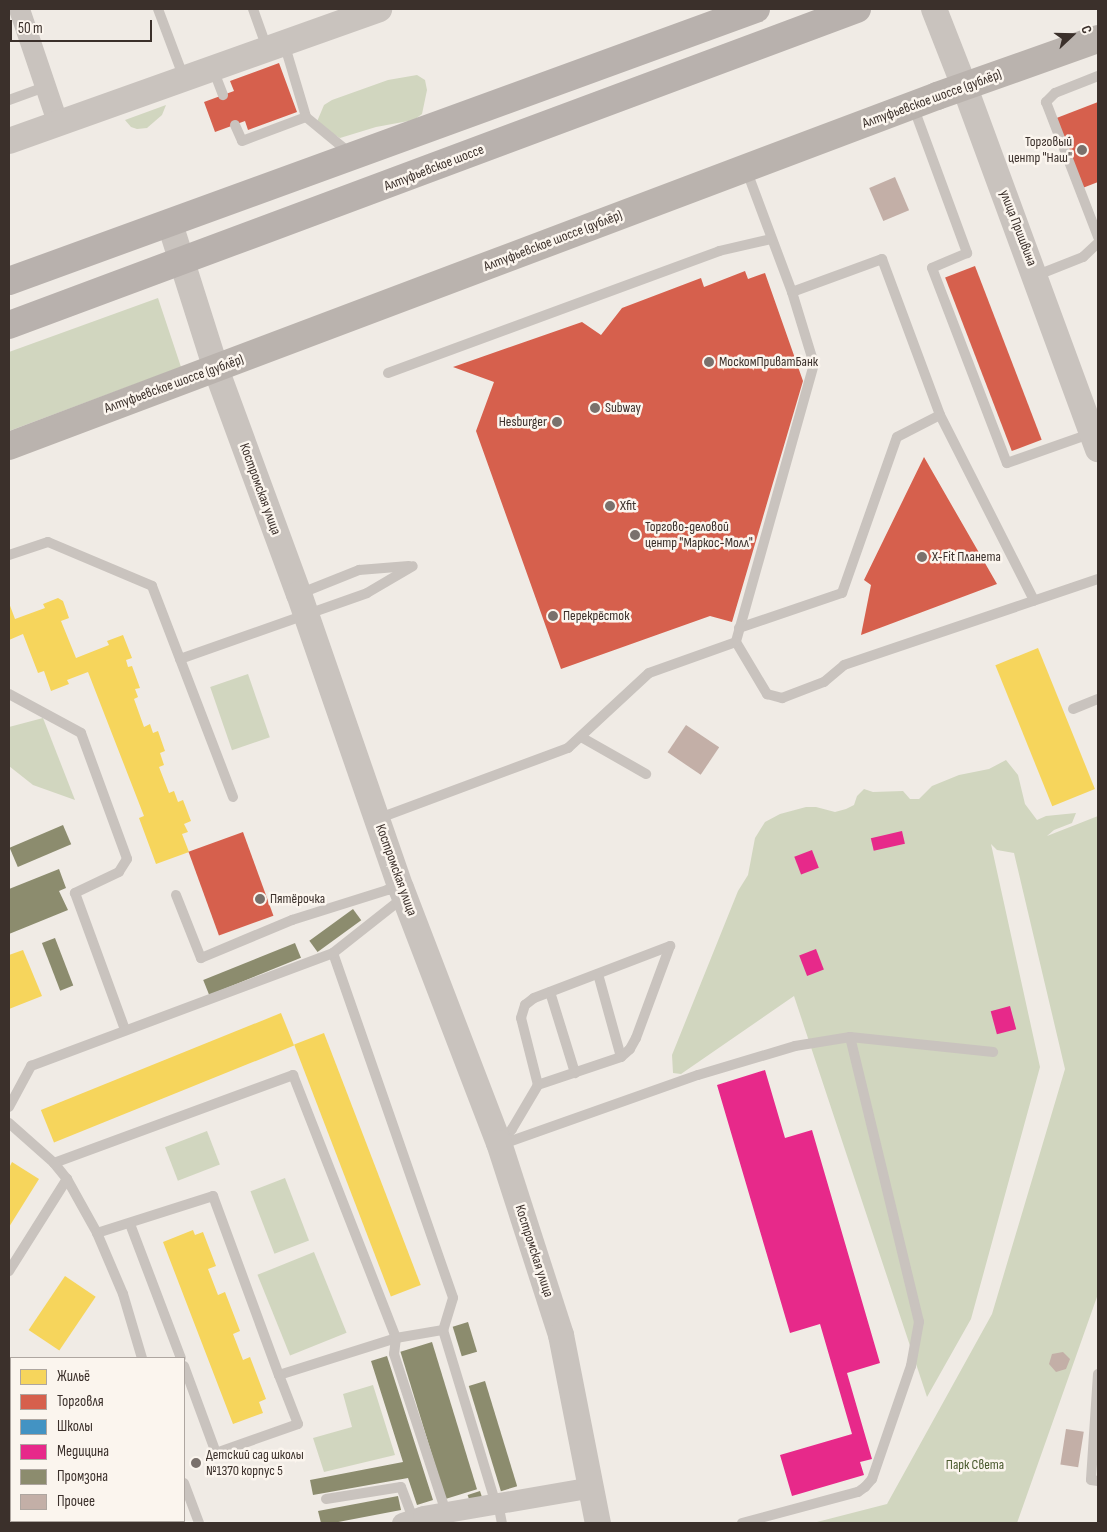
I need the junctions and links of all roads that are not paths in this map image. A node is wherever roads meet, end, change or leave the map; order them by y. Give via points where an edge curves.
1 (18, 9) edge
2 (158, 9) edge
3 (253, 9) edge
4 (379, 9) edge
5 (756, 9) edge
6 (858, 9) edge
7 (934, 9) edge
8 (1098, 39) edge
9 (276, 46) junction
10 (213, 69) junction
11 (1098, 76) edge
12 (184, 79) junction
13 (45, 87) junction
14 (965, 88) junction
15 (223, 95) dead end
16 (9, 100) edge
17 (912, 105) junction
18 (306, 117) junction
19 (58, 124) junction
20 (235, 125) dead end
21 (9, 141) edge
22 (354, 156) junction
23 (746, 168) junction
24 (170, 224) junction
25 (1098, 237) edge
26 (771, 239) junction
27 (1098, 243) edge
28 (182, 262) junction
29 (1036, 276) junction
30 (9, 281) edge
31 (792, 292) junction
32 (9, 325) edge
33 (216, 369) junction
34 (388, 373) dead end
35 (940, 415) junction
36 (1095, 441) edge
37 (9, 446) edge
38 (9, 555) edge
39 (1098, 579) edge
40 (1034, 600) junction
41 (302, 604) junction
42 (739, 628) junction
43 (736, 642) junction
44 (180, 659) junction
45 (9, 694) edge
46 (1098, 699) edge
47 (1073, 709) dead end
48 (581, 736) junction
49 (646, 774) dead end
50 (233, 797) dead end
51 (377, 819) junction
52 (403, 893) junction
53 (176, 896) dead end
54 (332, 952) junction
55 (598, 974) junction
56 (550, 992) junction
57 (125, 1030) junction
58 (850, 1037) junction
59 (993, 1052) dead end
60 (620, 1057) junction
61 (575, 1073) junction
62 (538, 1085) junction
63 (9, 1107) edge
64 (9, 1124) edge
65 (499, 1144) junction
66 (54, 1163) junction
67 (67, 1179) junction
68 (130, 1224) junction
69 (97, 1233) junction
70 (9, 1271) edge
71 (443, 1330) junction
72 (396, 1338) junction
73 (142, 1357) edge
74 (181, 1357) edge
75 (185, 1369) edge
76 (1098, 1374) edge
77 (279, 1375) junction
78 (1098, 1481) edge
79 (185, 1486) edge
80 (592, 1487) junction
81 (326, 1499) dead end
82 (498, 1510) edge
83 (446, 1512) junction
84 (415, 1520) edge
85 (199, 1523) edge
86 (598, 1523) edge
87 (742, 1523) edge

1 - 13 street
2 - 12 lane
3 - 9 lane
4 - 9 street
5 - 22 main road
6 - 28 main road, Алтуфьевское шоссе
7 - 14 street, улица Пришвина
8 - 14 main road, Алтуфьевское шоссе (дублёр)
9 - 10 street
9 - 18 lane
10 - 12 street
10 - 15 lane
11 - 25 lane via 1054,93 1046,102
12 - 19 street
13 - 16 lane
13 - 19 street
14 - 17 main road, Алтуфьевское шоссе (дублёр)
14 - 29 street, улица Пришвина
17 - 23 main road, Алтуфьевское шоссе (дублёр)
17 - 36 lane via 967,253 932,268 1007,463
18 - 20 lane via 242,141
18 - 22 lane
19 - 21 street
22 - 24 main road
23 - 26 lane
23 - 33 main road, Алтуфьевское шоссе (дублёр)
24 - 28 street, Костромская улица
24 - 30 main road
26 - 31 lane
26 - 34 lane via 719,251
27 - 29 lane via 1083,256
28 - 32 main road, Алтуфьевское шоссе
28 - 33 street, Костромская улица
29 - 36 street, улица Пришвина
31 - 35 lane via 882,259
31 - 42 lane via 814,364
33 - 37 main road, Алтуфьевское шоссе (дублёр)
33 - 41 street, Костромская улица
35 - 40 lane
35 - 42 lane via 897,437 842,593
38 - 44 lane via 48,542 152,586
39 - 40 lane
40 - 43 lane via 844,665 824,682 782,698 767,694
41 - 41 lane via 367,592 413,566 359,570
41 - 44 lane
41 - 51 street, Костромская улица
42 - 43 lane
43 - 48 lane via 650,673
44 - 50 lane
45 - 57 lane via 81,733 127,859 119,872 75,893
46 - 47 lane
48 - 49 lane
48 - 51 lane via 568,748
51 - 52 street, Костромская улица
52 - 53 lane via 387,890 292,920 201,958
52 - 54 lane
52 - 65 street, Костромская улица
54 - 57 lane
54 - 71 lane via 454,1298
55 - 56 lane
55 - 60 lane
55 - 60 lane via 670,946 636,1038
56 - 61 lane
56 - 62 lane via 525,1005 521,1018
57 - 63 lane via 32,1066
58 - 59 lane
58 - 65 lane via 796,1046 698,1075
58 - 87 lane via 919,1322 911,1366 872,1478 865,1487 858,1492
60 - 61 lane
61 - 62 lane
62 - 65 lane
64 - 66 lane
65 - 80 street, Костромская улица via 561,1336
66 - 67 lane
66 - 72 lane via 293,1075
67 - 69 lane
67 - 70 lane
68 - 69 lane
68 - 74 lane
68 - 77 lane via 212,1196
69 - 73 lane via 123,1294
71 - 72 lane
71 - 82 lane
72 - 77 lane
72 - 83 lane via 394,1354
75 - 77 lane via 216,1453 298,1424
76 - 78 lane via 1091,1480
79 - 85 lane
80 - 82 street
80 - 86 street, Костромская улица
81 - 84 lane via 401,1487
82 - 83 street
83 - 84 street

